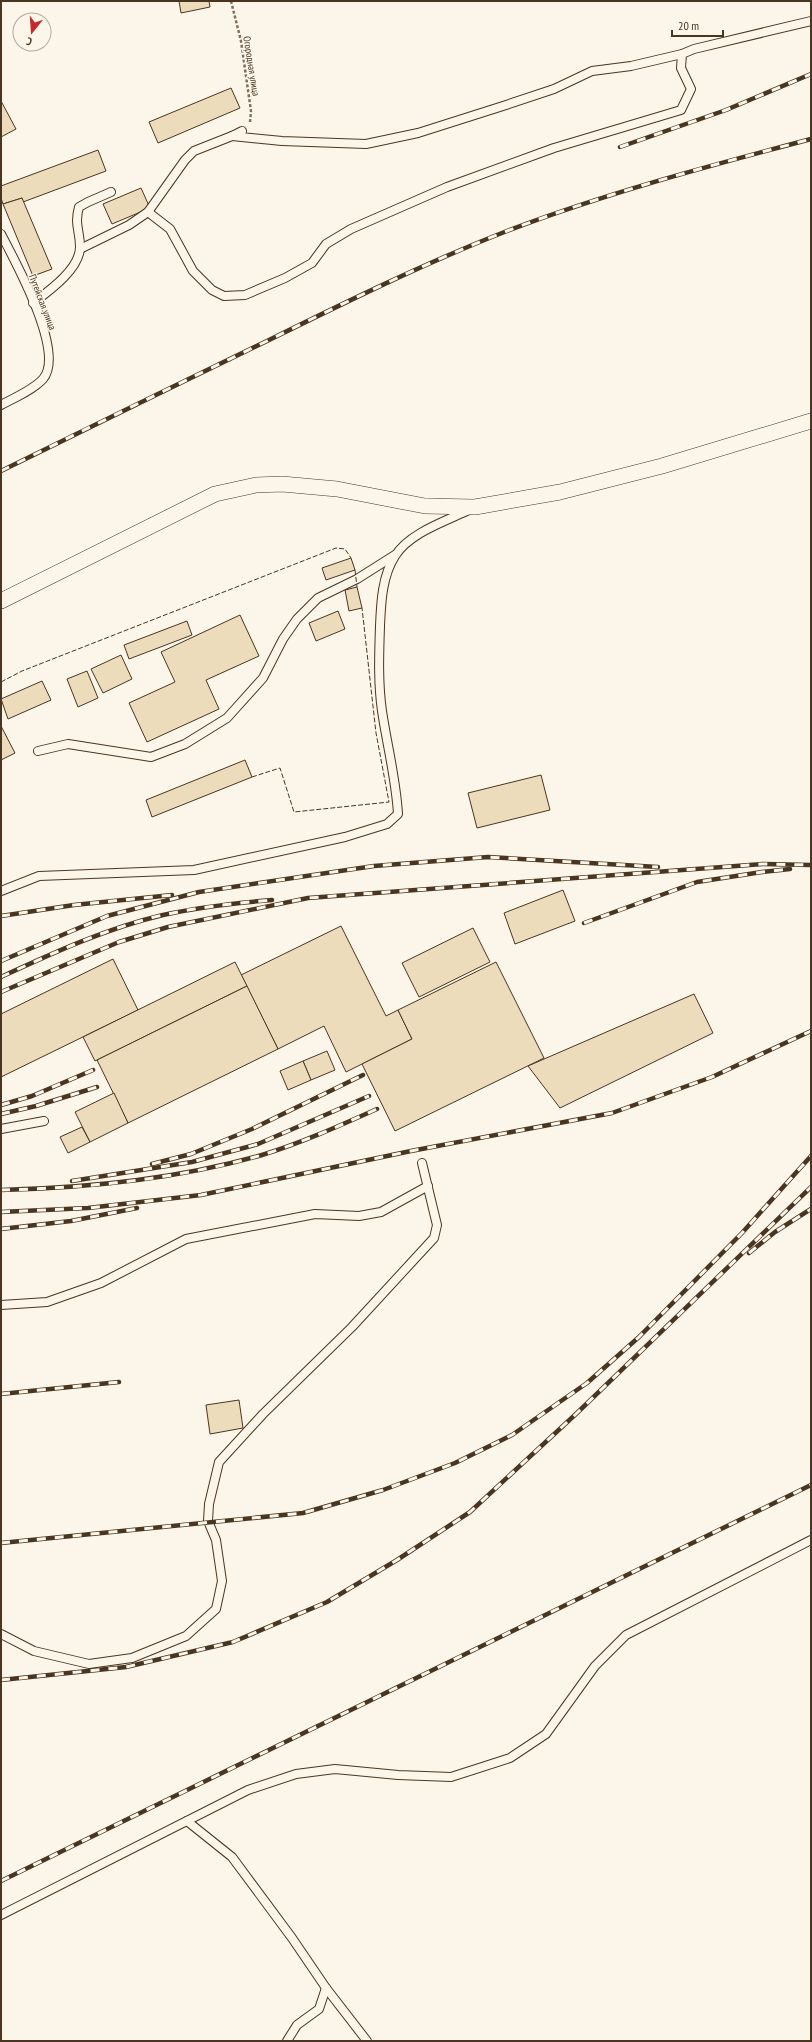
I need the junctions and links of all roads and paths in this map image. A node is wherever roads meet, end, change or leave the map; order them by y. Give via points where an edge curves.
1 (231, 1) edge
2 (811, 21) edge
3 (682, 54) junction
4 (242, 131) joint
5 (232, 136) junction
6 (111, 192) dead end
7 (148, 212) junction
8 (1, 234) edge
9 (80, 249) junction
10 (33, 303) junction
11 (1, 405) edge
12 (811, 421) edge
13 (475, 507) junction
14 (395, 555) junction
15 (1, 601) edge
16 (38, 751) dead end
17 (1, 891) edge
18 (44, 1120) dead end
19 (1, 1129) edge
20 (422, 1163) dead end
21 (428, 1186) junction
22 (1, 1305) edge
23 (811, 1540) edge
24 (1, 1634) edge
25 (187, 1821) junction
26 (1, 1915) edge
27 (326, 1988) junction
28 (287, 2041) edge
29 (367, 2041) edge

1 - 4 path, Огородная улица via 241,41 251,111 249,125
2 - 3 lane
3 - 5 lane via 631,66 592,71 554,89 496,108 418,132 366,144 282,141
3 - 7 lane via 681,68 691,89 682,110 554,148 447,187 351,228 326,244 312,263 245,296 224,296 212,290 193,271 170,229
4 - 5 lane
5 - 7 lane via 194,151
6 - 9 lane via 79,207 76,221
7 - 9 lane via 129,225
8 - 10 lane, Путейская улица via 21,272
9 - 10 lane via 71,271
10 - 11 lane, Путейская улица via 48,340 50,364 43,379 18,397
12 - 13 street via 655,468 560,492
13 - 14 lane via 418,533
13 - 15 street via 425,506 337,489 282,484 256,485 215,494
14 - 16 lane via 357,579 318,598 296,619 263,678 227,718 185,744 150,757 68,744
14 - 17 lane via 384,584 379,646 382,710 398,814 387,824 345,837 194,870 39,876
18 - 19 lane
20 - 21 lane
21 - 22 lane via 382,1212 359,1216 315,1214 186,1239 101,1283 47,1302
21 - 24 lane via 437,1225 434,1238 352,1327 263,1414 219,1462 208,1504 208,1521 216,1540 222,1581 216,1609 186,1636 132,1658 89,1664 34,1651
23 - 25 lane via 626,1635 595,1666 546,1734 510,1758 451,1777 335,1769 296,1774 248,1790
25 - 26 lane
25 - 27 lane via 232,1857
27 - 28 lane via 319,2009 297,2025
27 - 29 lane

